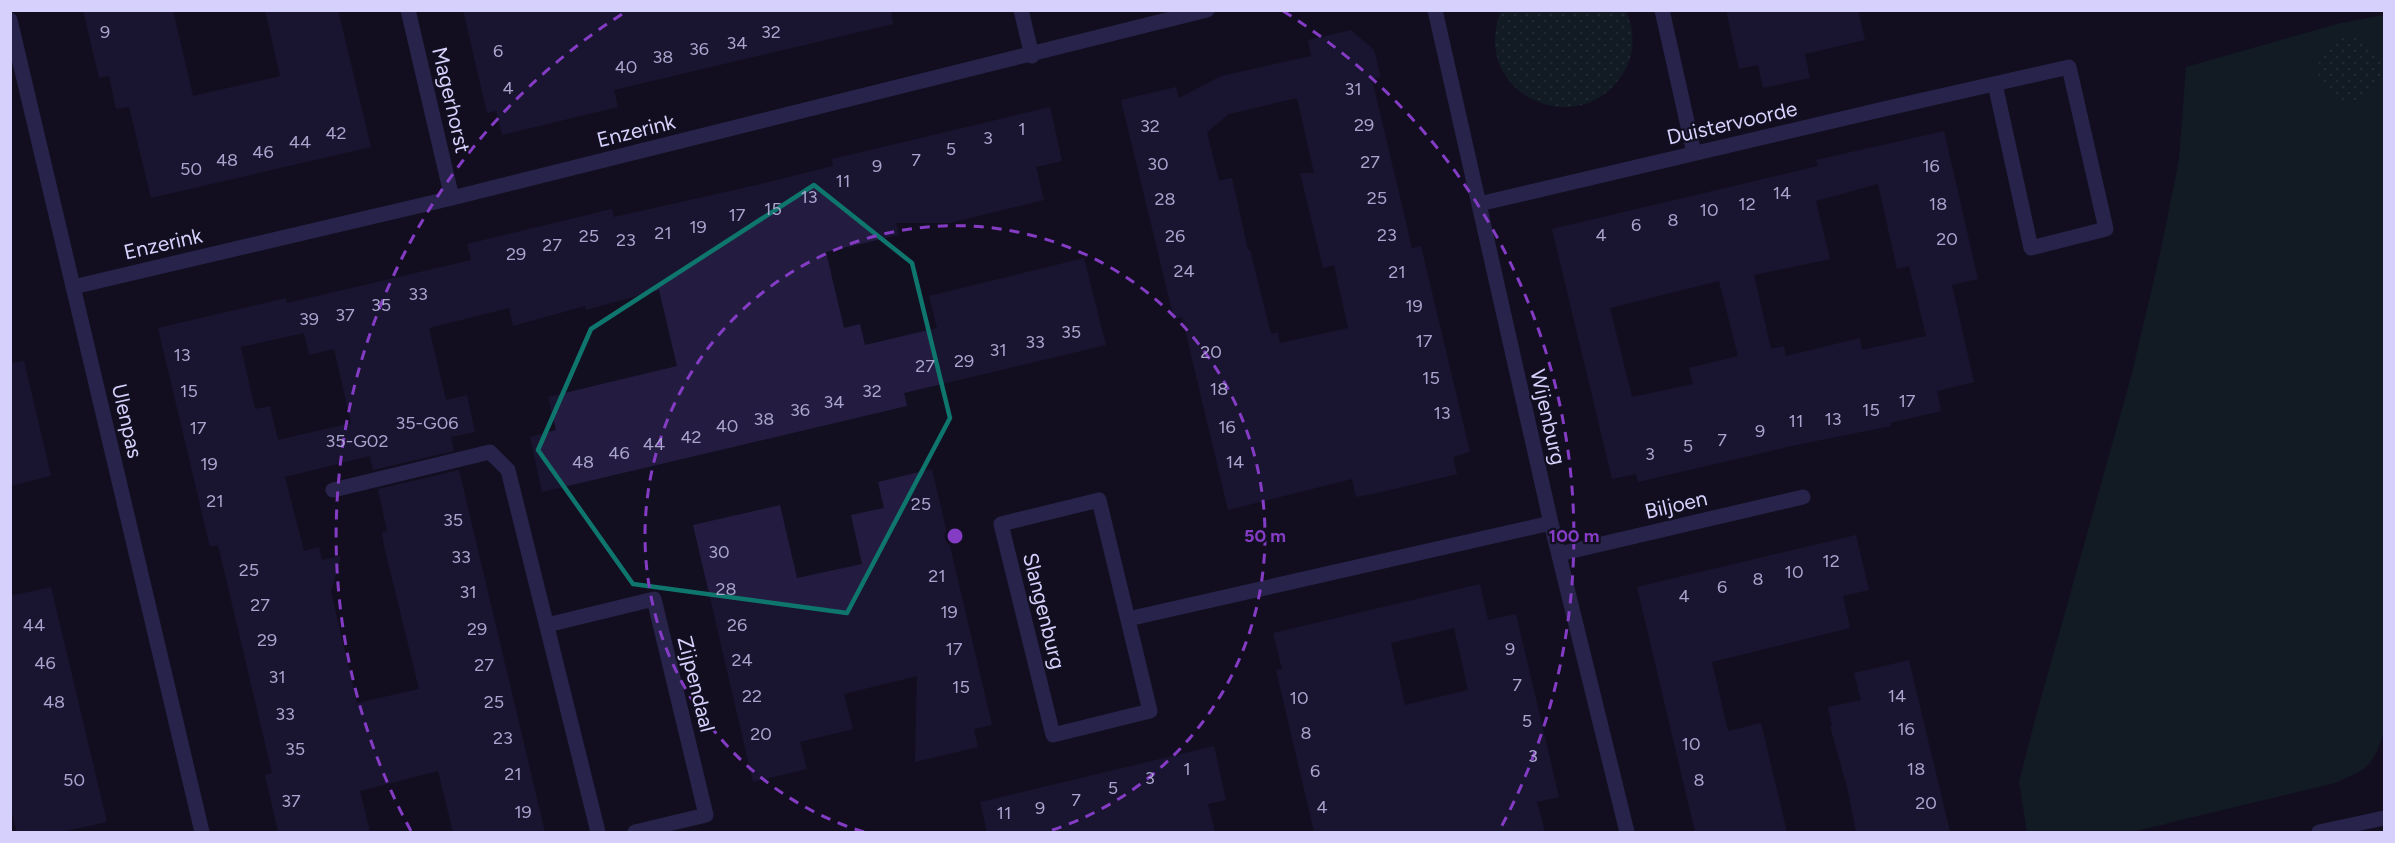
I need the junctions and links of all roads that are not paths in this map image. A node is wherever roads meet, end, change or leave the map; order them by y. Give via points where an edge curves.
1 (408, 10) edge
2 (1021, 10) edge
3 (1207, 10) edge
4 (1435, 10) edge
5 (1662, 10) edge
6 (10, 20) edge
7 (1032, 56) junction
8 (1995, 84) junction
9 (1694, 153) junction
10 (452, 198) junction
11 (1479, 204) junction
12 (73, 287) junction
13 (333, 490) dead end
14 (1803, 497) dead end
15 (1551, 523) junction
16 (1559, 554) junction
17 (1128, 619) junction
18 (547, 625) junction
19 (2385, 818) edge
20 (202, 832) edge
21 (598, 832) edge
22 (635, 832) edge
23 (1627, 832) edge
24 (2319, 832) edge

1 - 10 street, Magerhorst
2 - 7 street
3 - 7 street, Enzerink
4 - 11 street, Wijenburg
5 - 9 street
6 - 12 street, Ulenpas
7 - 10 street, Enzerink
8 - 8 street, Duistervoorde via 2069,67 2106,229 2031,248
8 - 9 street, Duistervoorde
9 - 11 street, Duistervoorde
10 - 12 street, Enzerink
11 - 15 street, Wijenburg
12 - 20 street, Ulenpas
13 - 18 street via 490,452 508,470
14 - 16 street, Biljoen
15 - 16 street, Wijenburg
15 - 17 street
16 - 23 street, Wijenburg
17 - 17 street, Slangenburg via 1099,500 1001,524 1053,735 1150,711
18 - 21 street
18 - 22 street, Zijpendaal via 654,599 706,816
19 - 24 street

